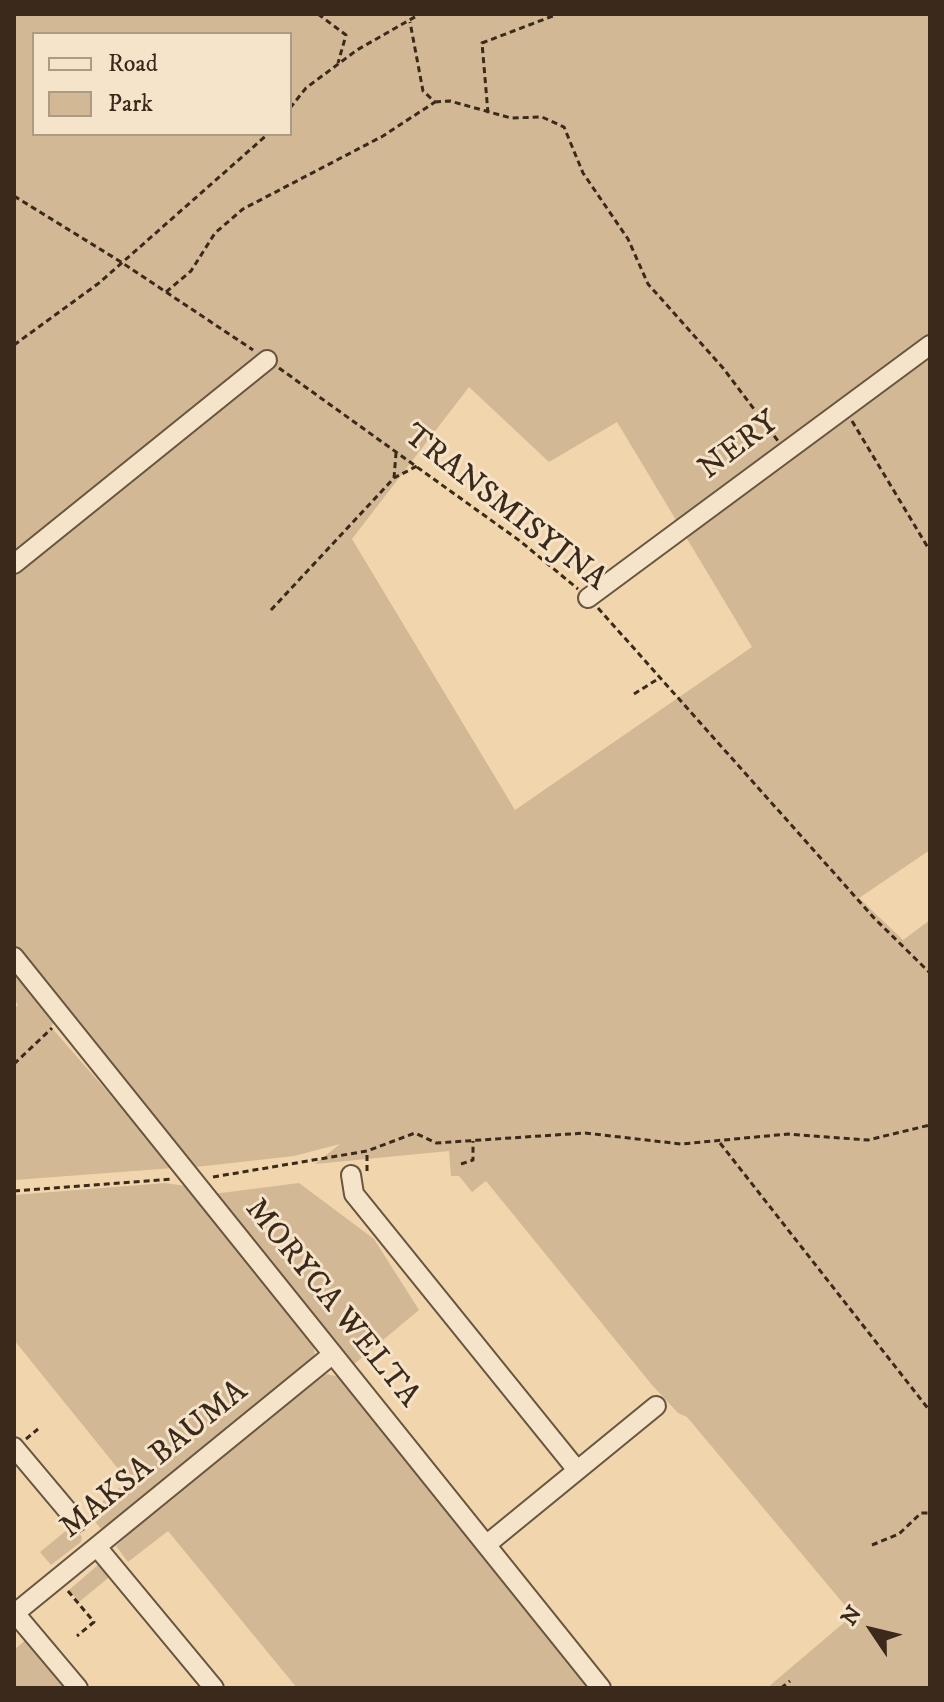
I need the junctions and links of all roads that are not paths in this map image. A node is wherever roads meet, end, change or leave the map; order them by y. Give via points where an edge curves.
1 (930, 345) edge
2 (267, 360) road end
3 (14, 564) edge
4 (588, 598) road end
5 (14, 957) edge
6 (359, 1175) road end
7 (333, 1354) junction
8 (656, 1406) dead end
9 (18, 1445) edge
10 (577, 1470) junction
11 (77, 1522) dead end
12 (486, 1545) junction
13 (97, 1547) junction
14 (14, 1613) edge
15 (78, 1688) edge
16 (214, 1688) edge
17 (601, 1688) edge

1 - 4 street, NERY
2 - 3 street
5 - 7 street, MORYCA WELTA
6 - 10 street via 354,1194
7 - 12 street, MORYCA WELTA
7 - 13 street, MAKSA BAUMA
8 - 10 street
9 - 11 street
10 - 12 street
12 - 17 street, MORYCA WELTA
13 - 14 street, MAKSA BAUMA
13 - 16 street
14 - 15 street

